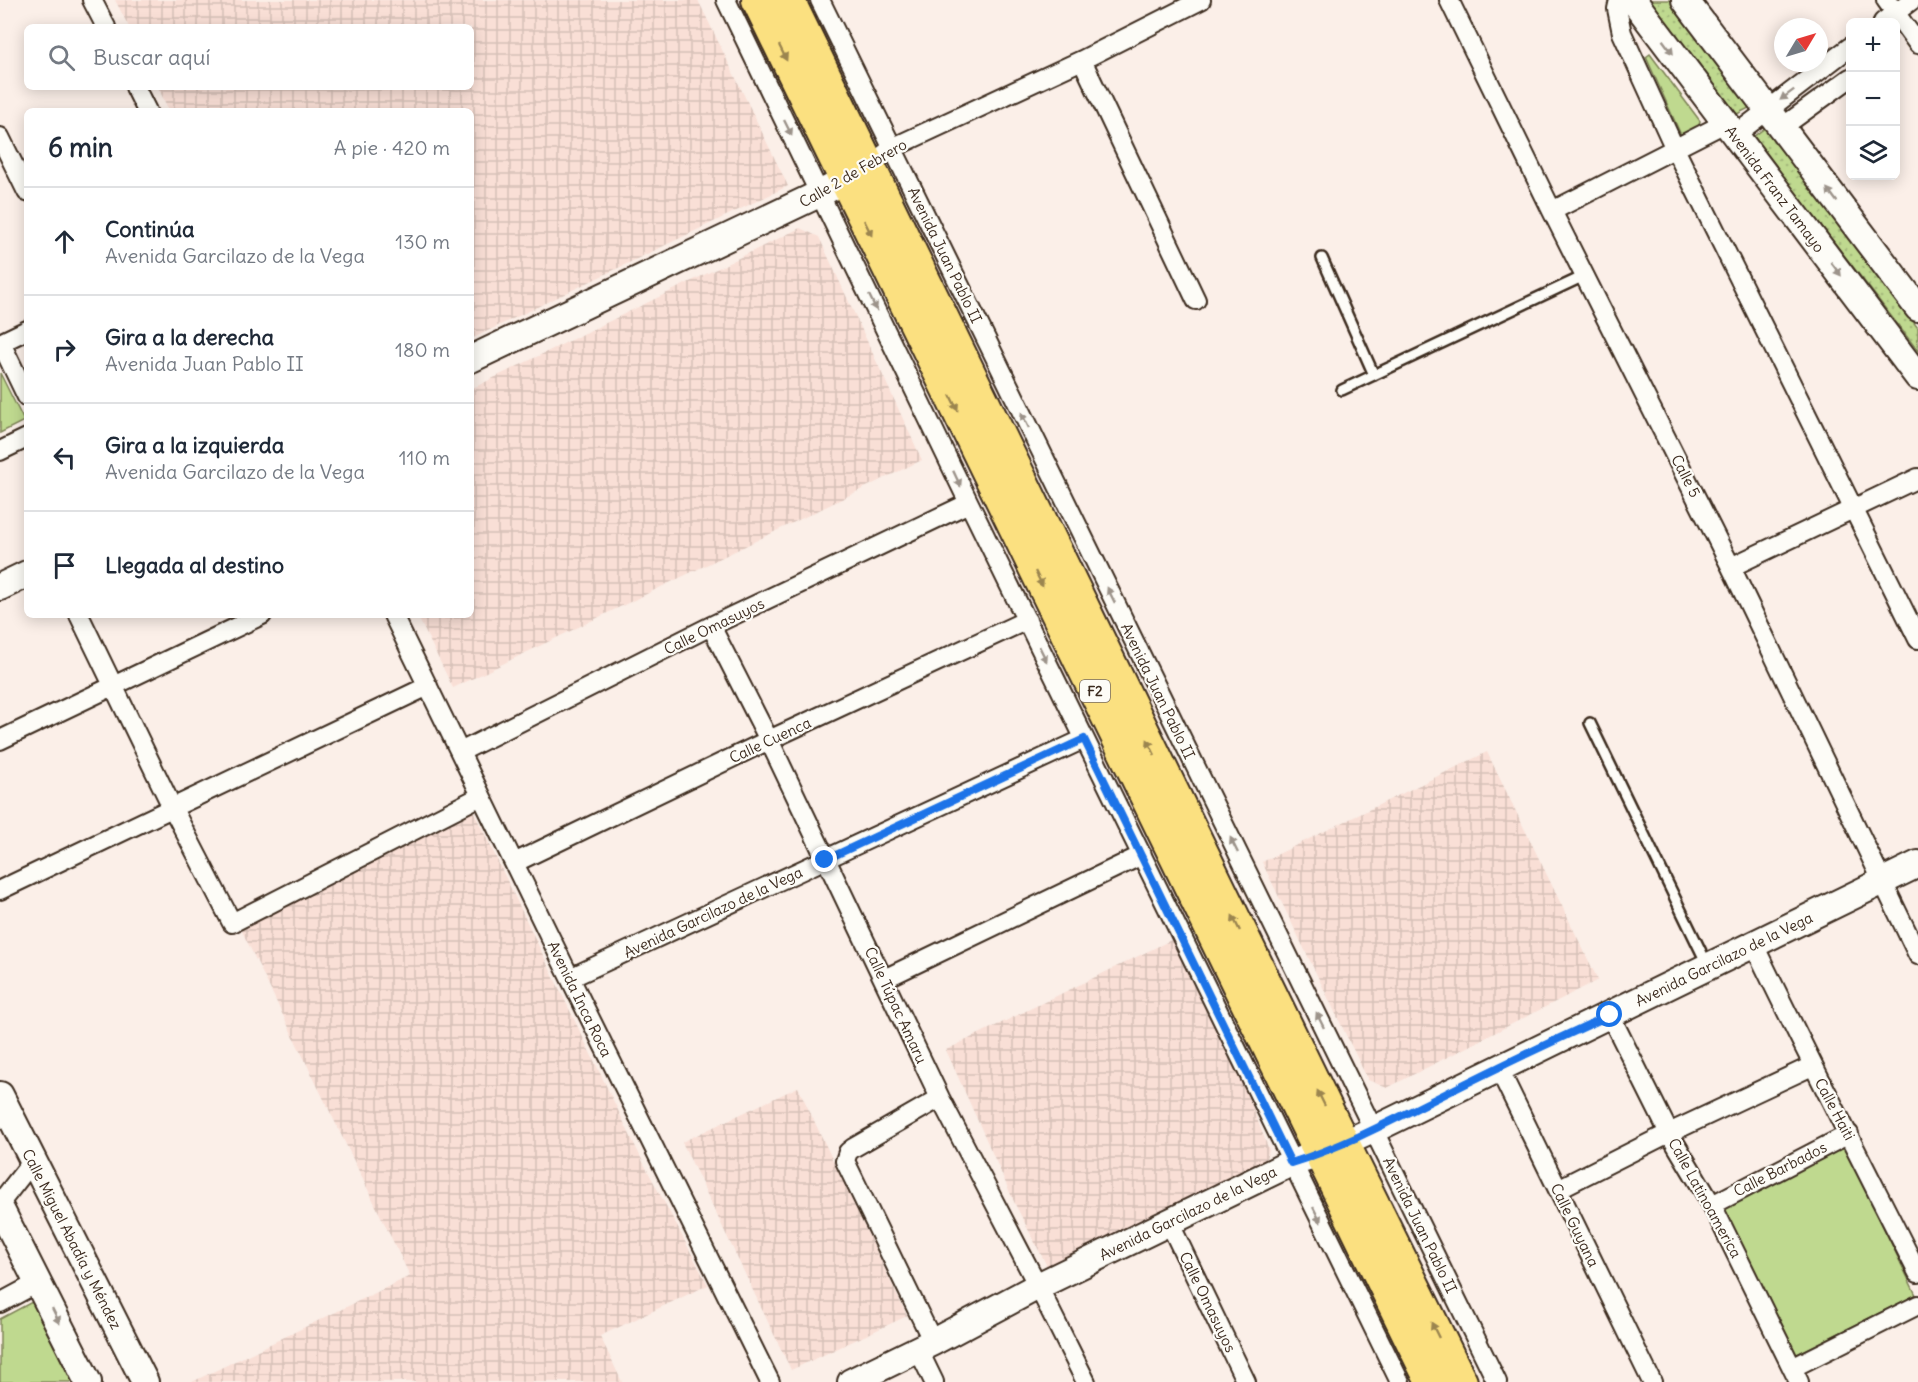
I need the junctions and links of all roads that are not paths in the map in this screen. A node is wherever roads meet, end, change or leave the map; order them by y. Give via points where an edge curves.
1 (93, 0) edge
2 (726, 0) edge
3 (758, 0) edge
4 (788, 0) edge
5 (820, 0) edge
6 (1201, 0) edge
7 (1449, 0) edge
8 (1619, 0) edge
9 (1633, 0) edge
10 (1685, 0) edge
11 (1912, 0) edge
12 (1888, 12) edge
13 (105, 24) edge
14 (1916, 35) edge
15 (1900, 43) edge
16 (1846, 52) edge
17 (1082, 60) junction
18 (1846, 81) edge
19 (136, 90) edge
20 (146, 108) edge
21 (1775, 119) junction
22 (1730, 129) junction
23 (0, 137) edge
24 (892, 148) junction
25 (1676, 149) junction
26 (844, 181) junction
27 (24, 186) edge
28 (1552, 211) junction
29 (1323, 258) dead end
30 (1584, 276) junction
31 (1196, 300) dead end
32 (1918, 308) edge
33 (24, 332) edge
34 (1, 343) edge
35 (474, 358) edge
36 (1374, 375) junction
37 (1918, 377) edge
38 (1341, 390) dead end
39 (24, 391) edge
40 (24, 439) edge
41 (0, 451) edge
42 (1918, 478) edge
43 (969, 502) junction
44 (1854, 509) junction
45 (1731, 567) junction
46 (24, 575) edge
47 (0, 587) edge
48 (80, 618) edge
49 (256, 618) edge
50 (394, 618) edge
51 (1027, 620) junction
52 (711, 626) junction
53 (1918, 639) edge
54 (114, 685) junction
55 (428, 686) junction
56 (1590, 723) dead end
57 (1084, 739) junction
58 (0, 740) edge
59 (769, 740) junction
60 (460, 752) junction
61 (482, 796) junction
62 (172, 807) junction
63 (1142, 855) junction
64 (825, 860) junction
65 (514, 863) junction
66 (1918, 864) edge
67 (1881, 881) junction
68 (0, 890) edge
69 (1754, 945) junction
70 (1918, 955) edge
71 (1708, 966) junction
72 (570, 978) junction
73 (884, 979) junction
74 (1610, 1015) junction
75 (1812, 1066) junction
76 (1498, 1067) junction
77 (0, 1095) edge
78 (940, 1098) junction
79 (1373, 1130) junction
80 (1669, 1133) junction
81 (1849, 1134) junction
82 (1332, 1148) junction
83 (32, 1162) junction
84 (1291, 1163) junction
85 (1558, 1189) junction
86 (0, 1203) edge
87 (1712, 1205) junction
88 (0, 1208) edge
89 (1169, 1222) junction
90 (1918, 1273) edge
91 (39, 1282) junction
92 (1038, 1286) junction
93 (0, 1303) edge
94 (1918, 1305) edge
95 (926, 1346) junction
96 (1796, 1375) edge
97 (88, 1382) edge
98 (145, 1382) edge
99 (770, 1382) edge
100 (851, 1382) edge
101 (934, 1382) edge
102 (1086, 1382) edge
103 (1246, 1382) edge
104 (1400, 1382) edge
105 (1432, 1382) edge
106 (1461, 1382) edge
107 (1497, 1382) edge
108 (1652, 1382) edge

1 - 13 street
2 -> 26 street
3 -> 26 highway, F2
4 - 26 highway, F2
5 - 24 street, Avenida Juan Pablo II
6 - 17 street, Calle 2 de Febrero
7 - 28 street, Calle 5
8 - 25 street via 1622,33
9 -> 22 street, Avenida Franz Tamayo
10 - 21 street
11 - 12 street
12 - 14 street
14 - 15 street
16 -> 21 street
17 - 24 street, Calle 2 de Febrero
17 - 31 street
18 - 21 street
19 - 20 street
21 - 22 street
32 -> 21 street
22 - 25 street
22 -> 37 street, Avenida Franz Tamayo
23 - 27 street
24 - 26 street, Calle 2 de Febrero
79 -> 24 street, Avenida Juan Pablo II
25 - 28 street
25 - 44 street
26 - 35 street, Calle 2 de Febrero
26 -> 43 street
26 - 82 highway, F2
28 - 30 street, Calle 5
29 - 36 lane
30 - 36 lane
30 - 45 street, Calle 5
33 - 34 street
34 - 39 street
36 - 38 lane
40 - 41 street
42 - 44 street
43 - 51 street
43 - 52 street, Calle Omasuyos
44 - 45 street
44 - 53 street
45 - 67 street, Calle 5
46 - 47 street
48 - 54 street
49 - 54 street
50 - 55 street, Avenida Inca Roca
51 -> 57 street
51 - 59 street, Calle Cuenca
52 - 59 street, Calle Túpac Amaru
52 - 60 street, Calle Omasuyos
54 - 58 street
54 - 62 street
55 - 60 street, Avenida Inca Roca
55 - 62 street
56 - 71 lane
57 - 63 street
57 - 64 street, Avenida Garcilazo de la Vega
59 - 64 street, Calle Túpac Amaru
59 - 65 street, Calle Cuenca
60 - 61 street, Avenida Inca Roca
61 - 62 street via 232,923
61 - 65 street, Avenida Inca Roca
62 - 68 street
63 - 73 street
63 - 84 street
64 - 72 street, Avenida Garcilazo de la Vega
64 - 73 street, Calle Túpac Amaru
65 - 72 street, Avenida Inca Roca
66 - 67 street, Avenida Garcilazo de la Vega
67 - 69 street, Avenida Garcilazo de la Vega
67 - 70 street, Calle 5
69 - 71 street, Avenida Garcilazo de la Vega
69 - 75 street, Calle Haiti
71 - 74 street, Avenida Garcilazo de la Vega
72 - 99 street, Avenida Inca Roca
73 - 78 street, Calle Túpac Amaru
74 - 76 street, Avenida Garcilazo de la Vega
74 - 80 street, Calle Latinoamerica
75 - 80 street
75 - 81 street, Calle Haiti
76 - 79 street, Avenida Garcilazo de la Vega
76 - 85 street, Calle Guyana
77 - 83 street, Calle Miguel Abadía y Méndez
78 - 92 street, Calle Túpac Amaru
78 - 95 street via 853,1148 845,1161
79 - 82 street, Avenida Garcilazo de la Vega
79 - 107 street, Avenida Juan Pablo II
80 - 85 street
80 - 87 street, Calle Latinoamerica
81 - 87 street, Calle Barbados
81 - 90 street, Calle Haiti
82 - 84 street, Avenida Garcilazo de la Vega
82 - 105 highway, F2
106 -> 82 highway, F2
83 - 86 street
83 - 98 street, Calle Miguel Abadía y Méndez
84 - 89 street, Avenida Garcilazo de la Vega
84 -> 104 street
85 - 108 street, Calle Guyana
87 - 96 street, Calle Latinoamerica
88 - 91 street
89 - 92 street, Avenida Garcilazo de la Vega
89 - 103 street, Calle Omasuyos
91 - 93 street
91 -> 97 street
92 - 95 street, Avenida Garcilazo de la Vega
92 - 102 street, Calle Túpac Amaru
94 - 96 street
95 - 100 street, Avenida Garcilazo de la Vega
95 - 101 street

